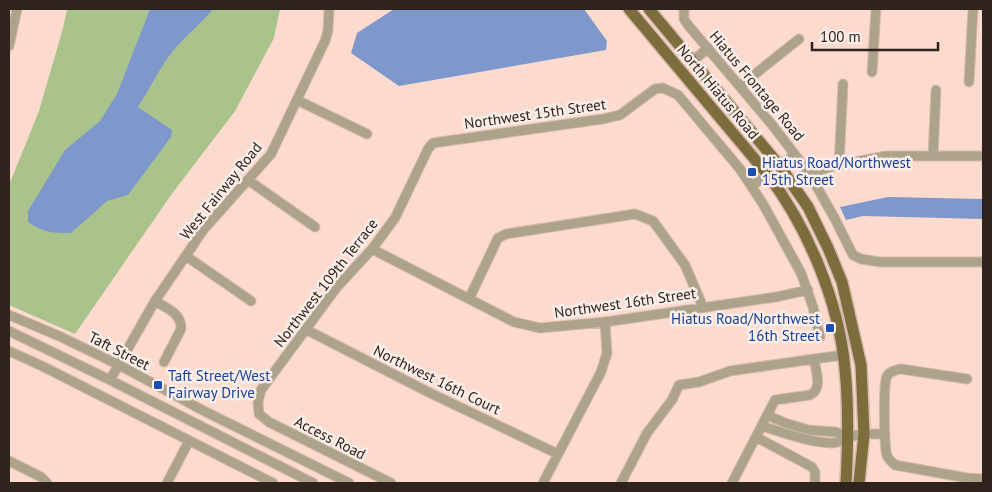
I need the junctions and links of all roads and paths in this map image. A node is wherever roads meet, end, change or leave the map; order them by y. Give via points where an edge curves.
1 (17, 9) edge
2 (329, 9) edge
3 (629, 9) edge
4 (649, 9) edge
5 (876, 9) edge
6 (973, 9) edge
7 (684, 11) edge
8 (11, 27) edge
9 (799, 39) dead end
10 (9, 46) edge
11 (708, 48) junction
12 (694, 60) junction
13 (872, 72) dead end
14 (969, 82) dead end
15 (843, 84) dead end
16 (740, 86) junction
17 (936, 90) dead end
18 (297, 100) junction
19 (367, 134) dead end
20 (433, 143) joint
21 (795, 154) junction
22 (933, 156) junction
23 (983, 156) edge
24 (779, 165) junction
25 (839, 165) junction
26 (809, 173) junction
27 (768, 175) junction
28 (248, 180) junction
29 (751, 186) junction
30 (315, 227) dead end
31 (372, 250) junction
32 (186, 256) junction
33 (983, 262) edge
34 (808, 290) junction
35 (468, 299) junction
36 (154, 301) junction
37 (251, 301) dead end
38 (703, 307) junction
39 (9, 315) edge
40 (605, 322) junction
41 (305, 329) junction
42 (9, 331) edge
43 (820, 337) dead end
44 (9, 351) edge
45 (843, 355) junction
46 (814, 359) junction
47 (164, 362) dead end
48 (119, 365) junction
49 (967, 379) dead end
50 (110, 380) junction
51 (259, 414) joint
52 (767, 415) junction
53 (762, 426) junction
54 (864, 434) junction
55 (885, 434) junction
56 (756, 437) junction
57 (848, 437) junction
58 (189, 441) junction
59 (558, 454) junction
60 (9, 462) edge
61 (983, 479) edge
62 (48, 483) edge
63 (167, 483) edge
64 (273, 483) edge
65 (313, 483) edge
66 (349, 483) edge
67 (391, 483) edge
68 (543, 483) edge
69 (621, 483) edge
70 (732, 483) edge
71 (815, 483) edge
72 (846, 483) edge
73 (860, 483) edge

1 - 8 street
2 - 18 street, West Fairway Road via 325,41
3 - 27 main road, North Hiatus Road
4 - 12 main road, North Hiatus Road
5 - 13 street
6 - 14 street
7 - 11 street, Hiatus Frontage Road via 688,25
8 - 10 street
9 - 16 street
11 - 12 street
11 - 16 street, Hiatus Frontage Road
12 - 24 main road, North Hiatus Road
15 - 25 street
16 - 21 street, Hiatus Frontage Road
17 - 22 street
18 - 19 street
18 - 28 street, West Fairway Road via 271,154
20 - 29 street, Northwest 15th Street via 603,119 620,114 655,89 664,88 678,95
20 - 31 street, Northwest 109th Terrace via 394,218
21 - 24 street
21 - 26 street, Hiatus Frontage Road
22 - 23 street
22 - 25 street via 886,156
24 - 27 main road
24 - 54 main road, North Hiatus Road via 808,207 842,282 860,365
25 - 26 street
26 - 33 street, Hiatus Frontage Road via 857,258 880,262
27 - 29 street
27 - 45 main road, North Hiatus Road via 795,216 823,278
28 - 30 street
28 - 32 street, West Fairway Road
29 - 34 street
31 - 35 street, Northwest 16th Street
31 - 41 street, Northwest 109th Terrace via 337,287
32 - 36 street, West Fairway Road
32 - 37 street
34 - 38 street, Northwest 16th Street
34 - 43 street
35 - 38 street via 498,238 506,234 635,214 653,220 685,265
35 - 40 street, Northwest 16th Street via 514,322 540,328
36 - 47 street via 182,322
36 - 48 street, West Fairway Road
38 - 40 street, Northwest 16th Street
39 - 48 street, Taft Street
40 - 59 street via 607,354 601,372
41 - 51 street, Northwest 109th Terrace via 261,390
41 - 59 street, Northwest 16th Court
42 - 50 street, Taft Street
44 - 58 street
45 - 46 street
45 - 57 main road, North Hiatus Road
46 - 52 street via 817,386 814,393 775,400
46 - 69 street via 730,371 679,385 647,434
48 - 50 street, West Fairway Road
48 - 66 street, Taft Street
49 - 55 street via 901,369 891,372 885,386
50 - 65 street, Taft Street
51 - 67 street, Access Road
52 - 53 street
52 - 57 street via 809,430 836,432
53 - 56 street
53 - 57 street via 790,436 826,442 838,442
54 - 55 street
54 - 57 street
54 - 73 main road, North Hiatus Road
55 - 61 street via 887,455 895,465
56 - 70 street
56 - 71 street via 812,467
57 - 72 main road, North Hiatus Road
58 - 63 street
58 - 64 street
59 - 68 street
60 - 62 street

